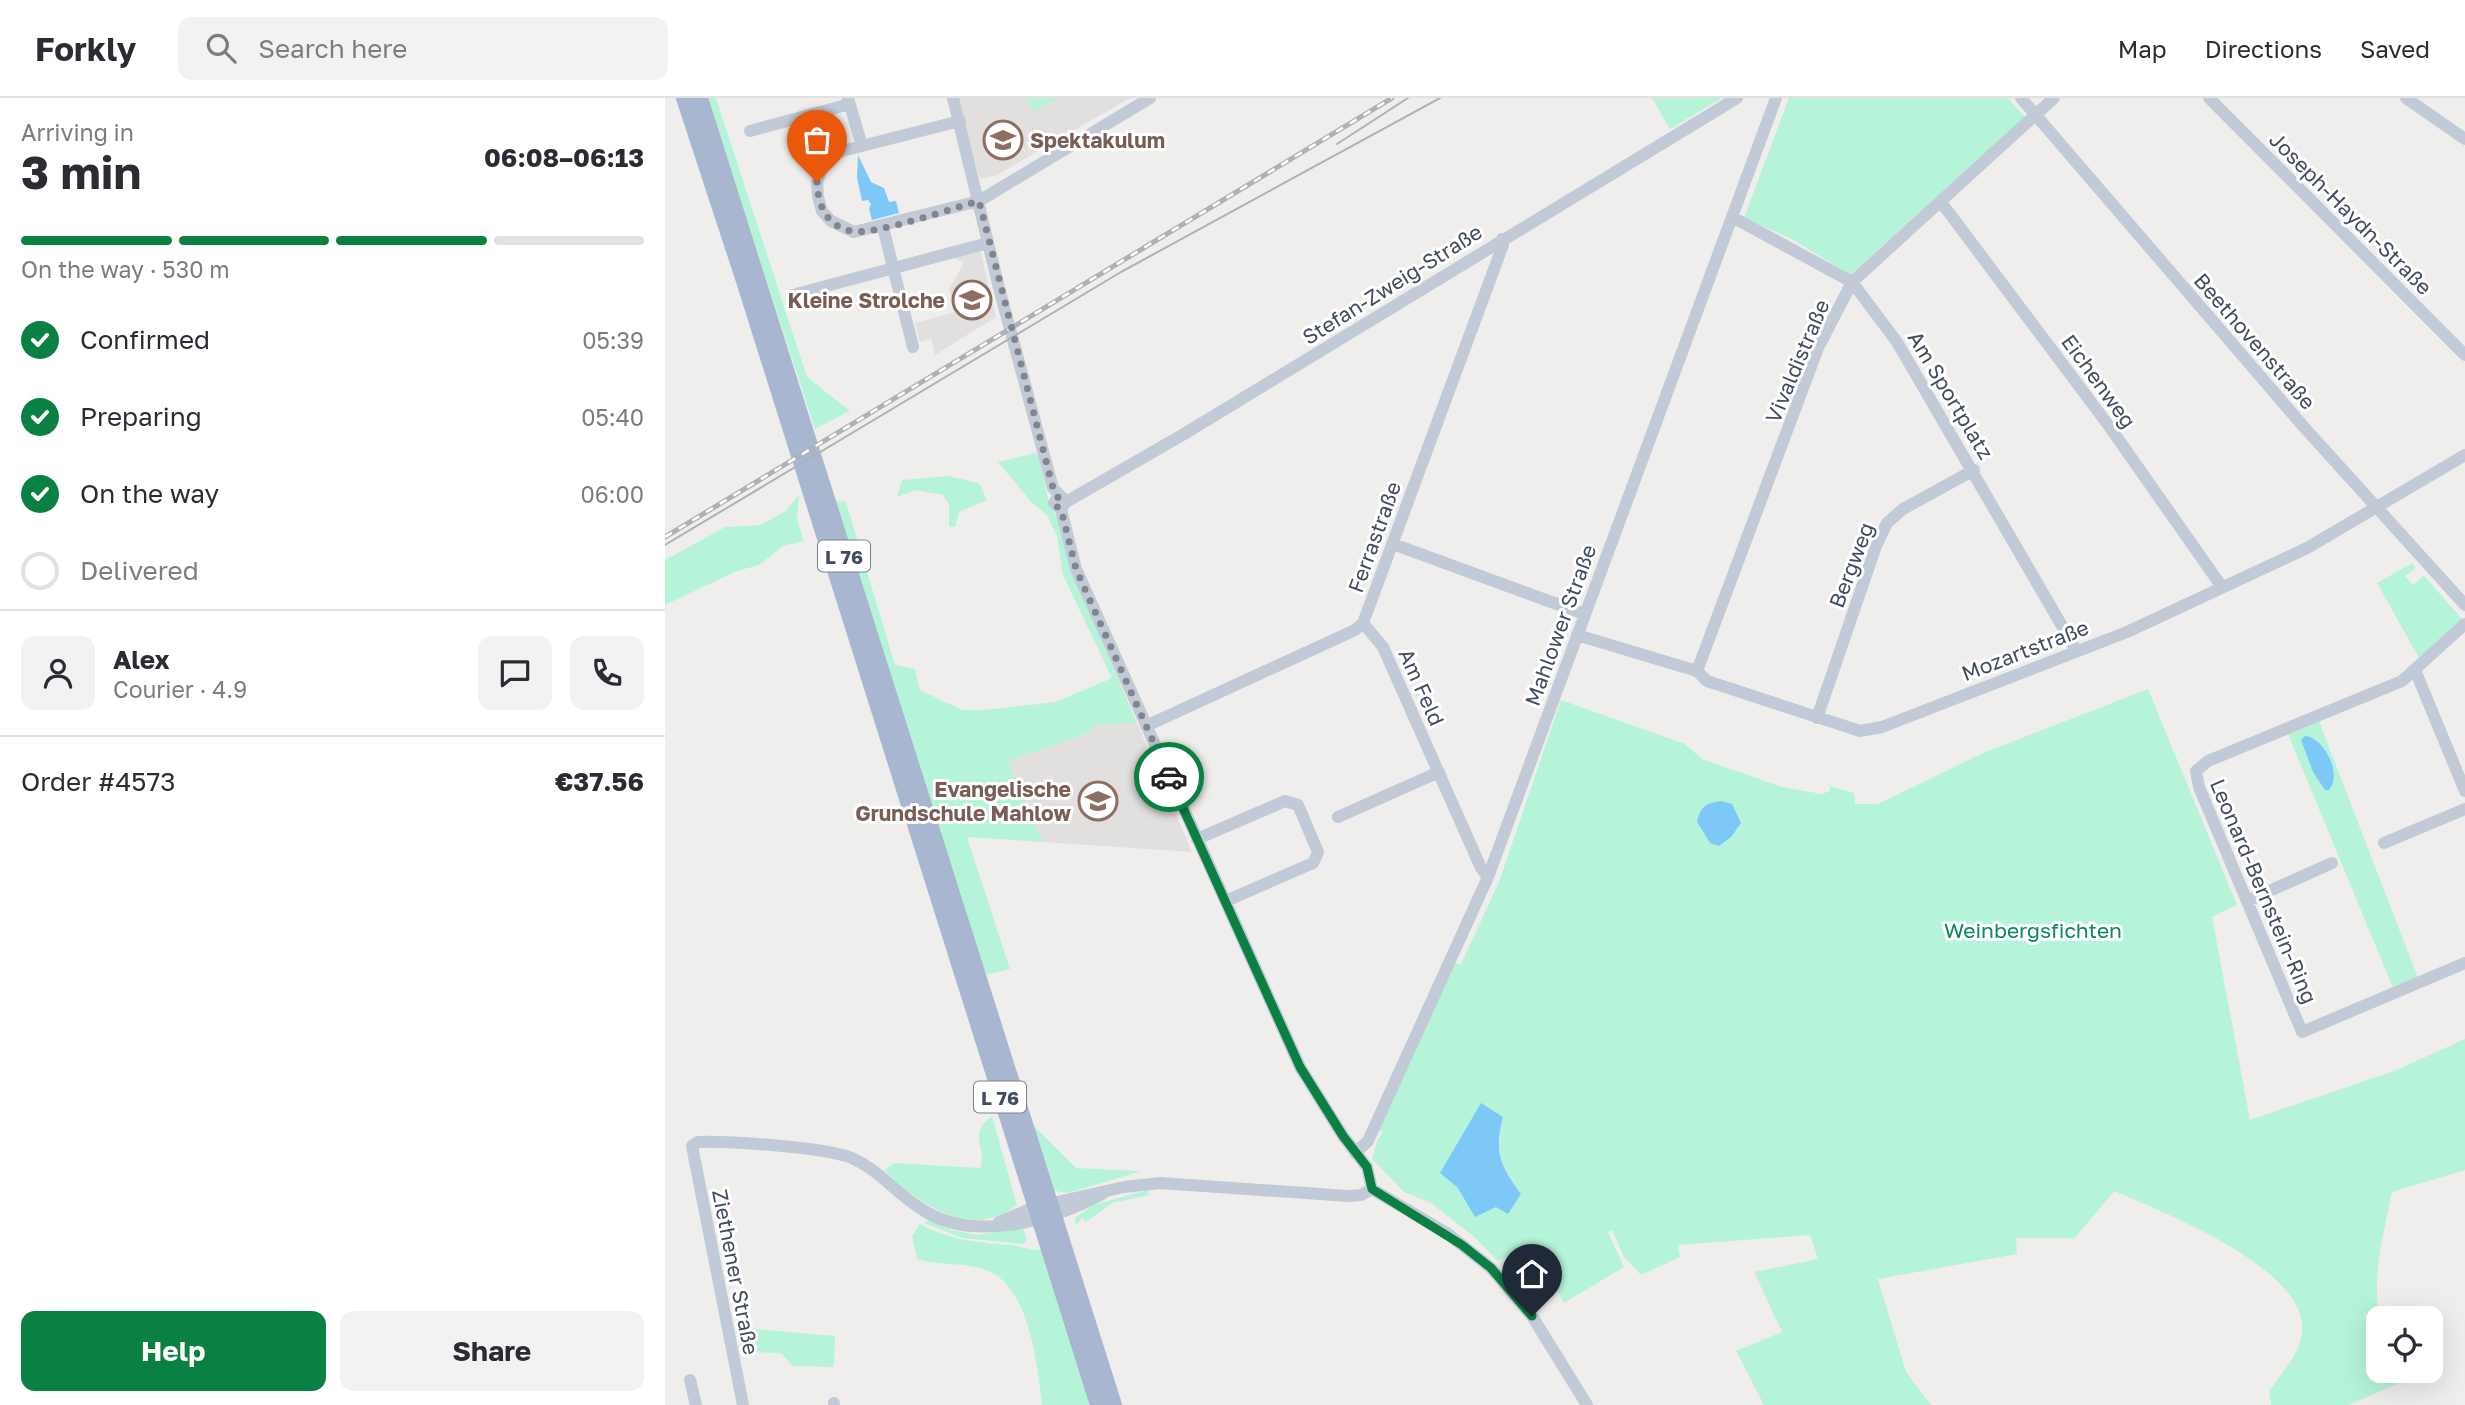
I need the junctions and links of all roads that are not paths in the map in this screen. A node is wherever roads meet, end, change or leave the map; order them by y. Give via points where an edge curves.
1 (684, 98) edge
2 (700, 98) edge
3 (953, 98) edge
4 (1150, 98) edge
5 (1737, 98) edge
6 (1776, 98) edge
7 (2021, 98) edge
8 (2054, 98) edge
9 (2209, 98) edge
10 (2406, 98) edge
11 (849, 101) edge
12 (2035, 114) junction
13 (960, 121) junction
14 (750, 131) dead end
15 (2465, 139) edge
16 (862, 146) junction
17 (979, 201) junction
18 (1941, 202) junction
19 (1734, 218) junction
20 (883, 227) junction
21 (1502, 239) junction
22 (988, 243) junction
23 (893, 268) junction
24 (1851, 282) junction
25 (796, 294) dead end
26 (913, 347) dead end
27 (2465, 355) edge
28 (2465, 455) edge
29 (1974, 470) junction
30 (1062, 502) junction
31 (2376, 509) junction
32 (1393, 544) junction
33 (2222, 587) junction
34 (2465, 605) edge
35 (1584, 614) junction
36 (2465, 624) edge
37 (1359, 626) junction
38 (1577, 635) junction
39 (2076, 650) junction
40 (2415, 670) junction
41 (1697, 671) junction
42 (1817, 718) junction
43 (1146, 726) junction
44 (1439, 772) junction
45 (2465, 791) edge
46 (2465, 809) edge
47 (1338, 817) dead end
48 (1197, 839) junction
49 (2384, 843) dead end
50 (2332, 863) dead end
51 (1488, 877) junction
52 (1226, 901) junction
53 (2246, 901) junction
54 (2465, 963) edge
55 (1355, 1153) junction
56 (1372, 1189) junction
57 (1045, 1211) junction
58 (690, 1380) dead end
59 (696, 1405) edge
60 (743, 1405) edge
61 (1098, 1405) edge
62 (1114, 1405) edge
63 (1587, 1405) edge

1 - 57 main road, L 76
2 - 57 main road, L 76
3 - 13 street
4 - 17 street
5 - 21 street, Stefan-Zweig-Straße
6 - 19 street, Mahlower Straße
7 - 12 street, Beethovenstraße
8 - 12 street, Vivaldistraße
9 - 27 street, Joseph-Haydn-Straße
10 - 15 street
11 - 14 street
11 - 16 street
12 - 18 street, Vivaldistraße
12 - 31 street, Beethovenstraße
13 - 16 street
13 - 17 street
16 - 20 street via 827,160 817,182 818,197 822,211 841,228 854,232
17 - 20 street
17 - 22 street
18 - 24 street, Vivaldistraße
18 - 33 street, Eichenweg via 2109,426
19 - 24 street, Am Sportplatz
19 - 35 street, Mahlower Straße
20 - 23 street
21 - 30 street, Stefan-Zweig-Straße via 1184,434
21 - 32 street, Ferrastraße
22 - 23 street
22 - 30 street via 1053,488
23 - 25 street
23 - 26 street
24 - 29 street, Am Sportplatz via 1897,342
24 - 41 street, Vivaldistraße via 1818,348
28 - 31 street, Mozartstraße
29 - 39 street, Am Sportplatz
29 - 42 street, Bergweg via 1903,509 1888,523
30 - 43 street via 1076,569
31 - 33 street, Mozartstraße via 2307,548
31 - 34 street, Beethovenstraße
32 - 35 street
32 - 37 street, Ferrastraße
33 - 39 street, Mozartstraße via 2127,632
35 - 38 street, Mahlower Straße
36 - 40 street, Leonard-Bernstein-Ring
37 - 43 street
37 - 44 street, Am Feld via 1383,647
38 - 41 street, Mozartstraße
38 - 51 street, Mahlower Straße
39 - 42 street, Mozartstraße via 1882,727 1860,731
40 - 45 street
40 - 53 street, Leonard-Bernstein-Ring via 2402,681 2208,761 2196,771
41 - 42 street, Mozartstraße via 1707,681
43 - 48 street
44 - 47 street
44 - 51 street, Am Feld
46 - 49 street
48 - 52 street
48 - 52 street via 1285,801 1298,805 1318,852 1313,863
50 - 53 street
51 - 55 street, Mahlower Straße via 1368,1141
52 - 55 street via 1300,1067
53 - 54 street, Leonard-Bernstein-Ring via 2302,1032
55 - 56 street via 1370,1173
56 - 57 street via 1347,1196 1160,1183
56 - 63 street via 1448,1234 1491,1268 1532,1316
57 - 60 street, Ziethener Straße via 973,1227 937,1218 876,1170 848,1156 698,1142 692,1146
57 - 61 main road, L 76
57 - 62 main road, L 76
58 - 59 street

